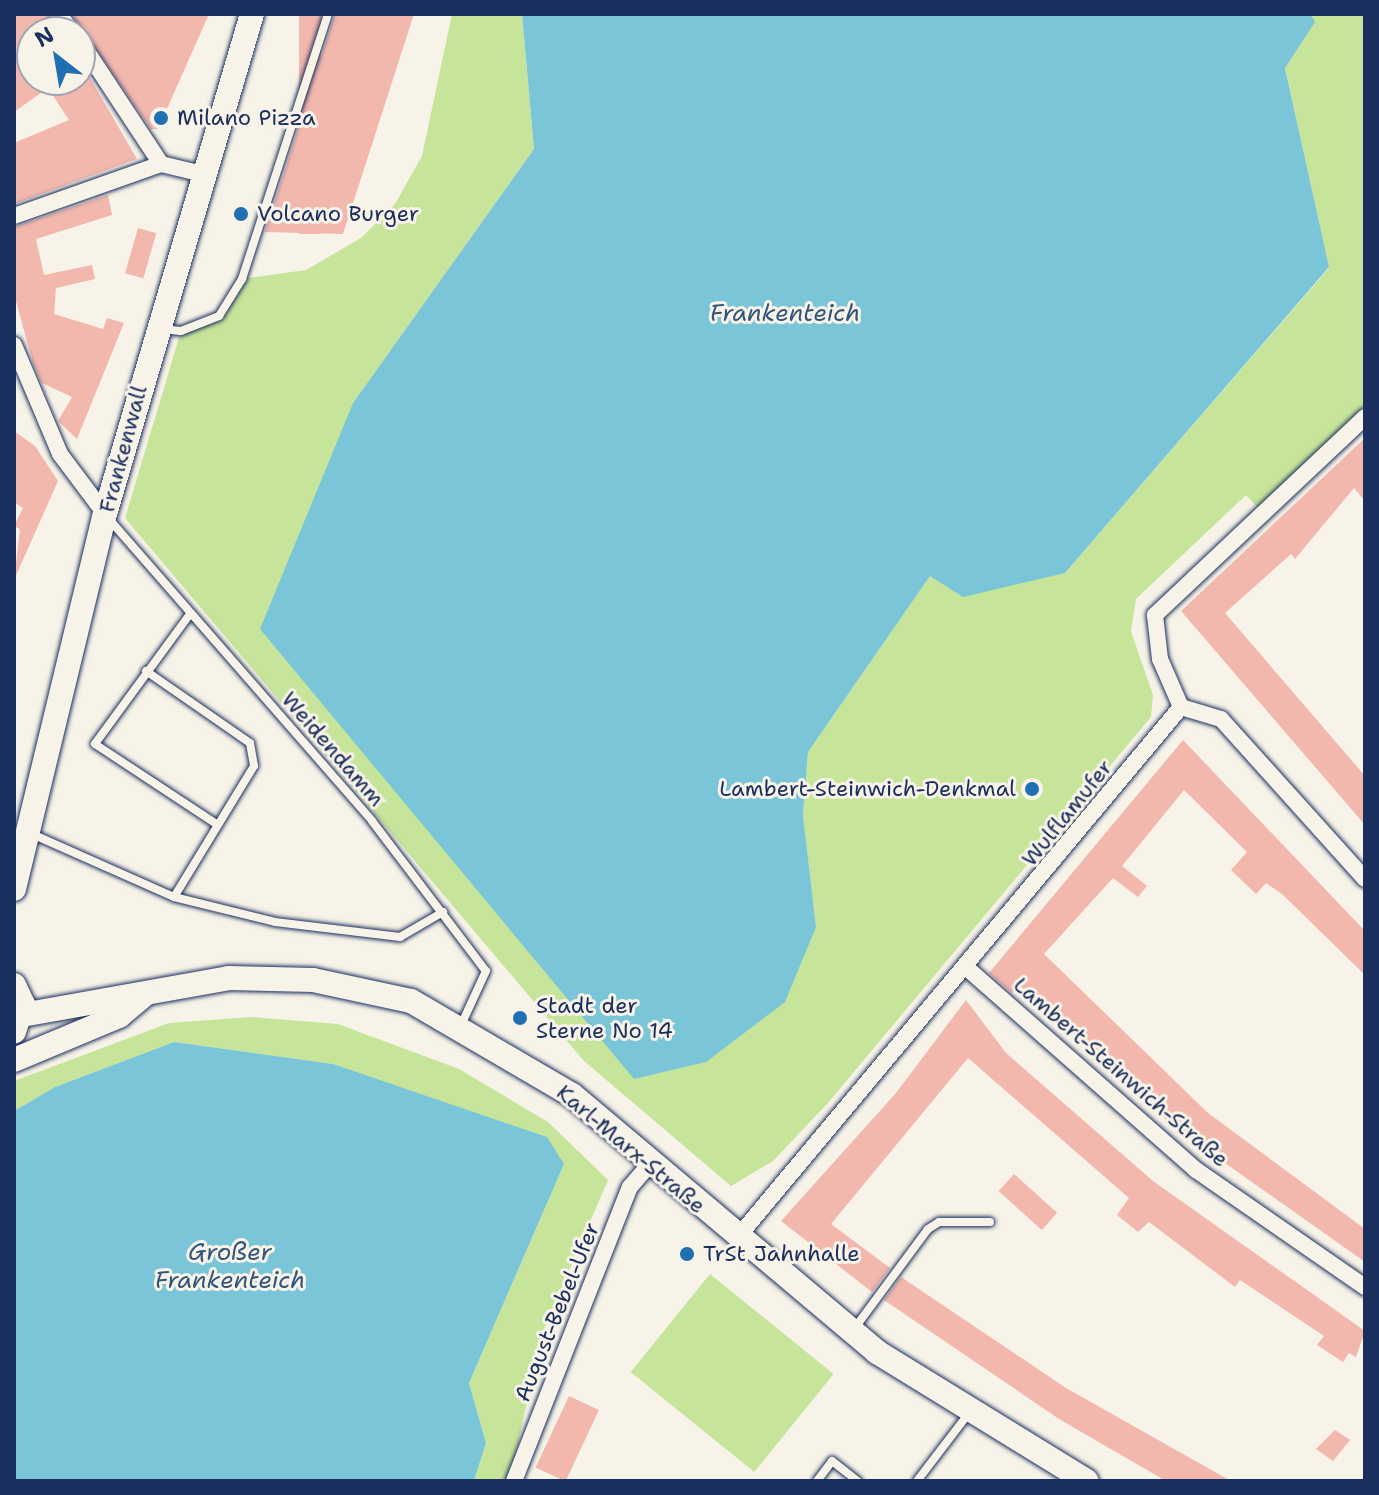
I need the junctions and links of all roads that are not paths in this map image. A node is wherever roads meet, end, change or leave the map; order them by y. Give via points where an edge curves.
1 (252, 14) edge
2 (328, 14) edge
3 (96, 65) edge
4 (161, 164) junction
5 (203, 174) junction
6 (14, 216) edge
7 (156, 329) junction
8 (14, 345) edge
9 (1365, 417) edge
10 (105, 514) junction
11 (190, 614) junction
12 (146, 671) junction
13 (1181, 707) junction
14 (218, 825) junction
15 (29, 833) junction
16 (1365, 879) edge
17 (14, 889) edge
18 (174, 897) junction
19 (443, 912) junction
20 (968, 969) junction
21 (14, 985) edge
22 (150, 990) junction
23 (18, 1024) edge
24 (461, 1025) junction
25 (14, 1060) edge
26 (650, 1164) junction
27 (990, 1222) dead end
28 (737, 1238) junction
29 (1365, 1287) edge
30 (852, 1333) junction
31 (970, 1413) junction
32 (514, 1481) edge
33 (817, 1481) edge
34 (858, 1481) edge
35 (917, 1481) edge
36 (1087, 1481) edge

1 - 5 main road, Frankenwall
2 - 7 lane via 242,279 219,316 181,331
3 - 4 street
4 - 5 street
4 - 6 street
5 - 7 main road, Frankenwall
7 - 10 main road, Frankenwall
8 - 10 street via 47,430
9 - 13 street via 1155,615 1160,659
10 - 11 lane, Weidendamm
10 - 15 main road, Frankenwall
11 - 12 lane
11 - 19 lane, Weidendamm
12 - 14 lane via 250,743 254,766
12 - 14 lane via 95,744
13 - 16 street via 1221,719
13 - 20 street, Wulflamufer
14 - 18 lane
15 - 17 main road, Frankenwall
15 - 18 lane
18 - 19 lane via 275,922 400,937
19 - 24 lane, Weidendamm via 486,971
20 - 28 street, Wulflamufer
20 - 29 street, Lambert-Steinwich-Straße via 1196,1170
21 - 23 main road, Karl-Marx-Straße
22 - 23 main road, Karl-Marx-Straße
22 - 24 main road, Karl-Marx-Straße via 229,978 313,980 411,1001
22 - 25 main road via 119,1016
24 - 26 main road, Karl-Marx-Straße via 572,1095
26 - 28 main road, Karl-Marx-Straße
26 - 32 street, August-Bebel-Ufer via 630,1187
27 - 30 lane via 939,1222 928,1229
28 - 30 main road, Karl-Marx-Straße
30 - 31 main road, Karl-Marx-Straße
31 - 35 lane
31 - 36 main road, Karl-Marx-Straße
33 - 34 lane via 832,1461

